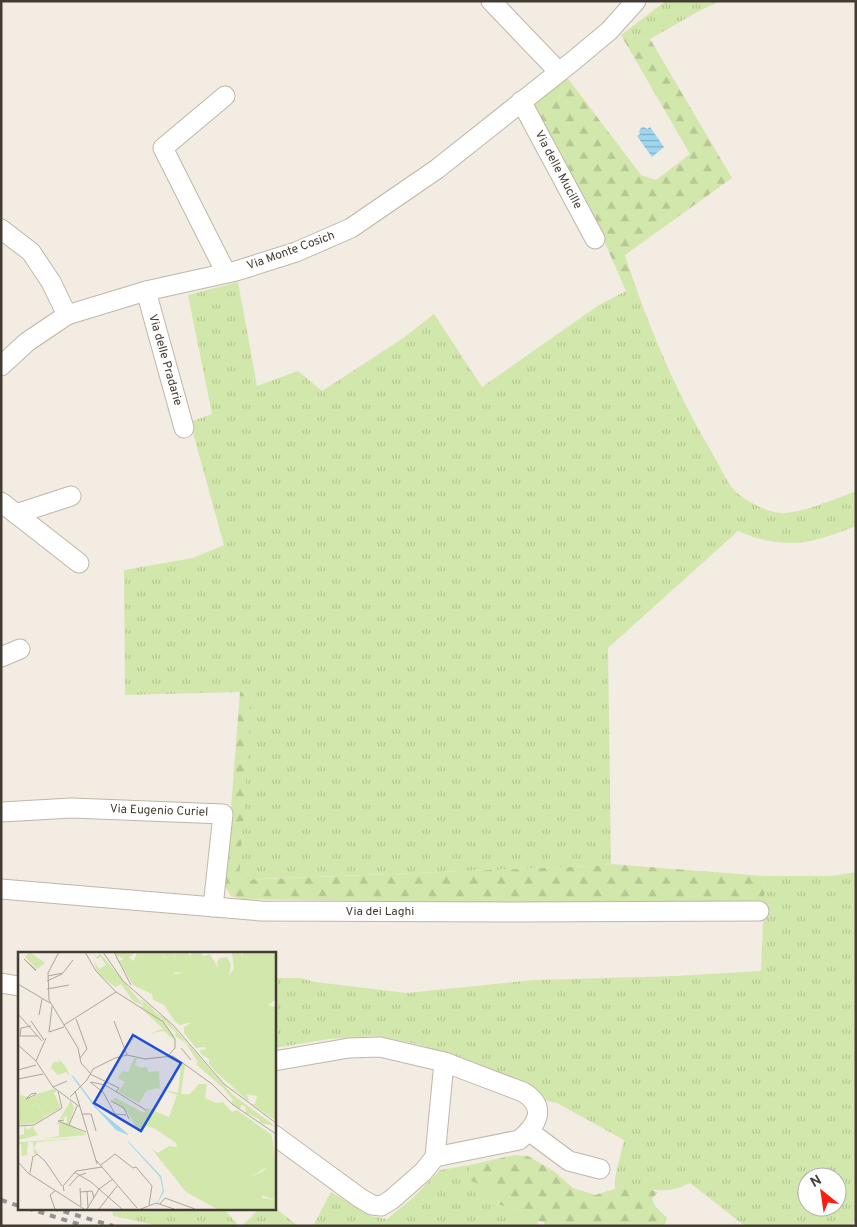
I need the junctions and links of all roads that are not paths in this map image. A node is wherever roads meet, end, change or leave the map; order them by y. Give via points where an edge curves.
1 (492, 1) edge
2 (639, 2) edge
3 (559, 72) junction
4 (226, 96) dead end
5 (521, 101) junction
6 (1, 229) edge
7 (595, 239) dead end
8 (226, 273) junction
9 (146, 291) junction
10 (67, 316) junction
11 (1, 366) edge
12 (184, 428) dead end
13 (71, 496) dead end
14 (1, 502) edge
15 (16, 514) junction
16 (79, 563) dead end
17 (20, 649) dead end
18 (1, 656) edge
19 (1, 812) edge
20 (1, 889) edge
21 (213, 907) junction
22 (759, 911) dead end
23 (1, 983) edge
24 (18, 986) edge
25 (275, 1061) edge
26 (444, 1062) junction
27 (530, 1132) junction
28 (275, 1136) edge
29 (435, 1157) junction
30 (600, 1169) dead end

1 - 3 street
2 - 3 street, Via Monte Cosich
3 - 5 street, Via Monte Cosich
4 - 8 street via 163,148
5 - 7 street, Via delle Mucille
5 - 8 street, Via Monte Cosich via 438,168 351,228 296,252
6 - 10 street via 31,252 51,282
8 - 9 street, Via Monte Cosich
9 - 10 street, Via Monte Cosich
9 - 12 street, Via delle Pradarie
10 - 11 street, Via Monte Cosich via 27,342
13 - 15 street
14 - 15 street
15 - 16 street
17 - 18 street
19 - 21 street, Via Eugenio Curiel via 72,808 223,814
20 - 21 street, Via dei Laghi
21 - 22 street, Via dei Laghi via 261,911
23 - 24 street
25 - 26 street via 349,1048 380,1047
26 - 27 street via 532,1098 537,1106 537,1118
26 - 29 street
27 - 29 street via 519,1140
27 - 30 street via 569,1160
28 - 29 street via 372,1205 381,1206 391,1200

